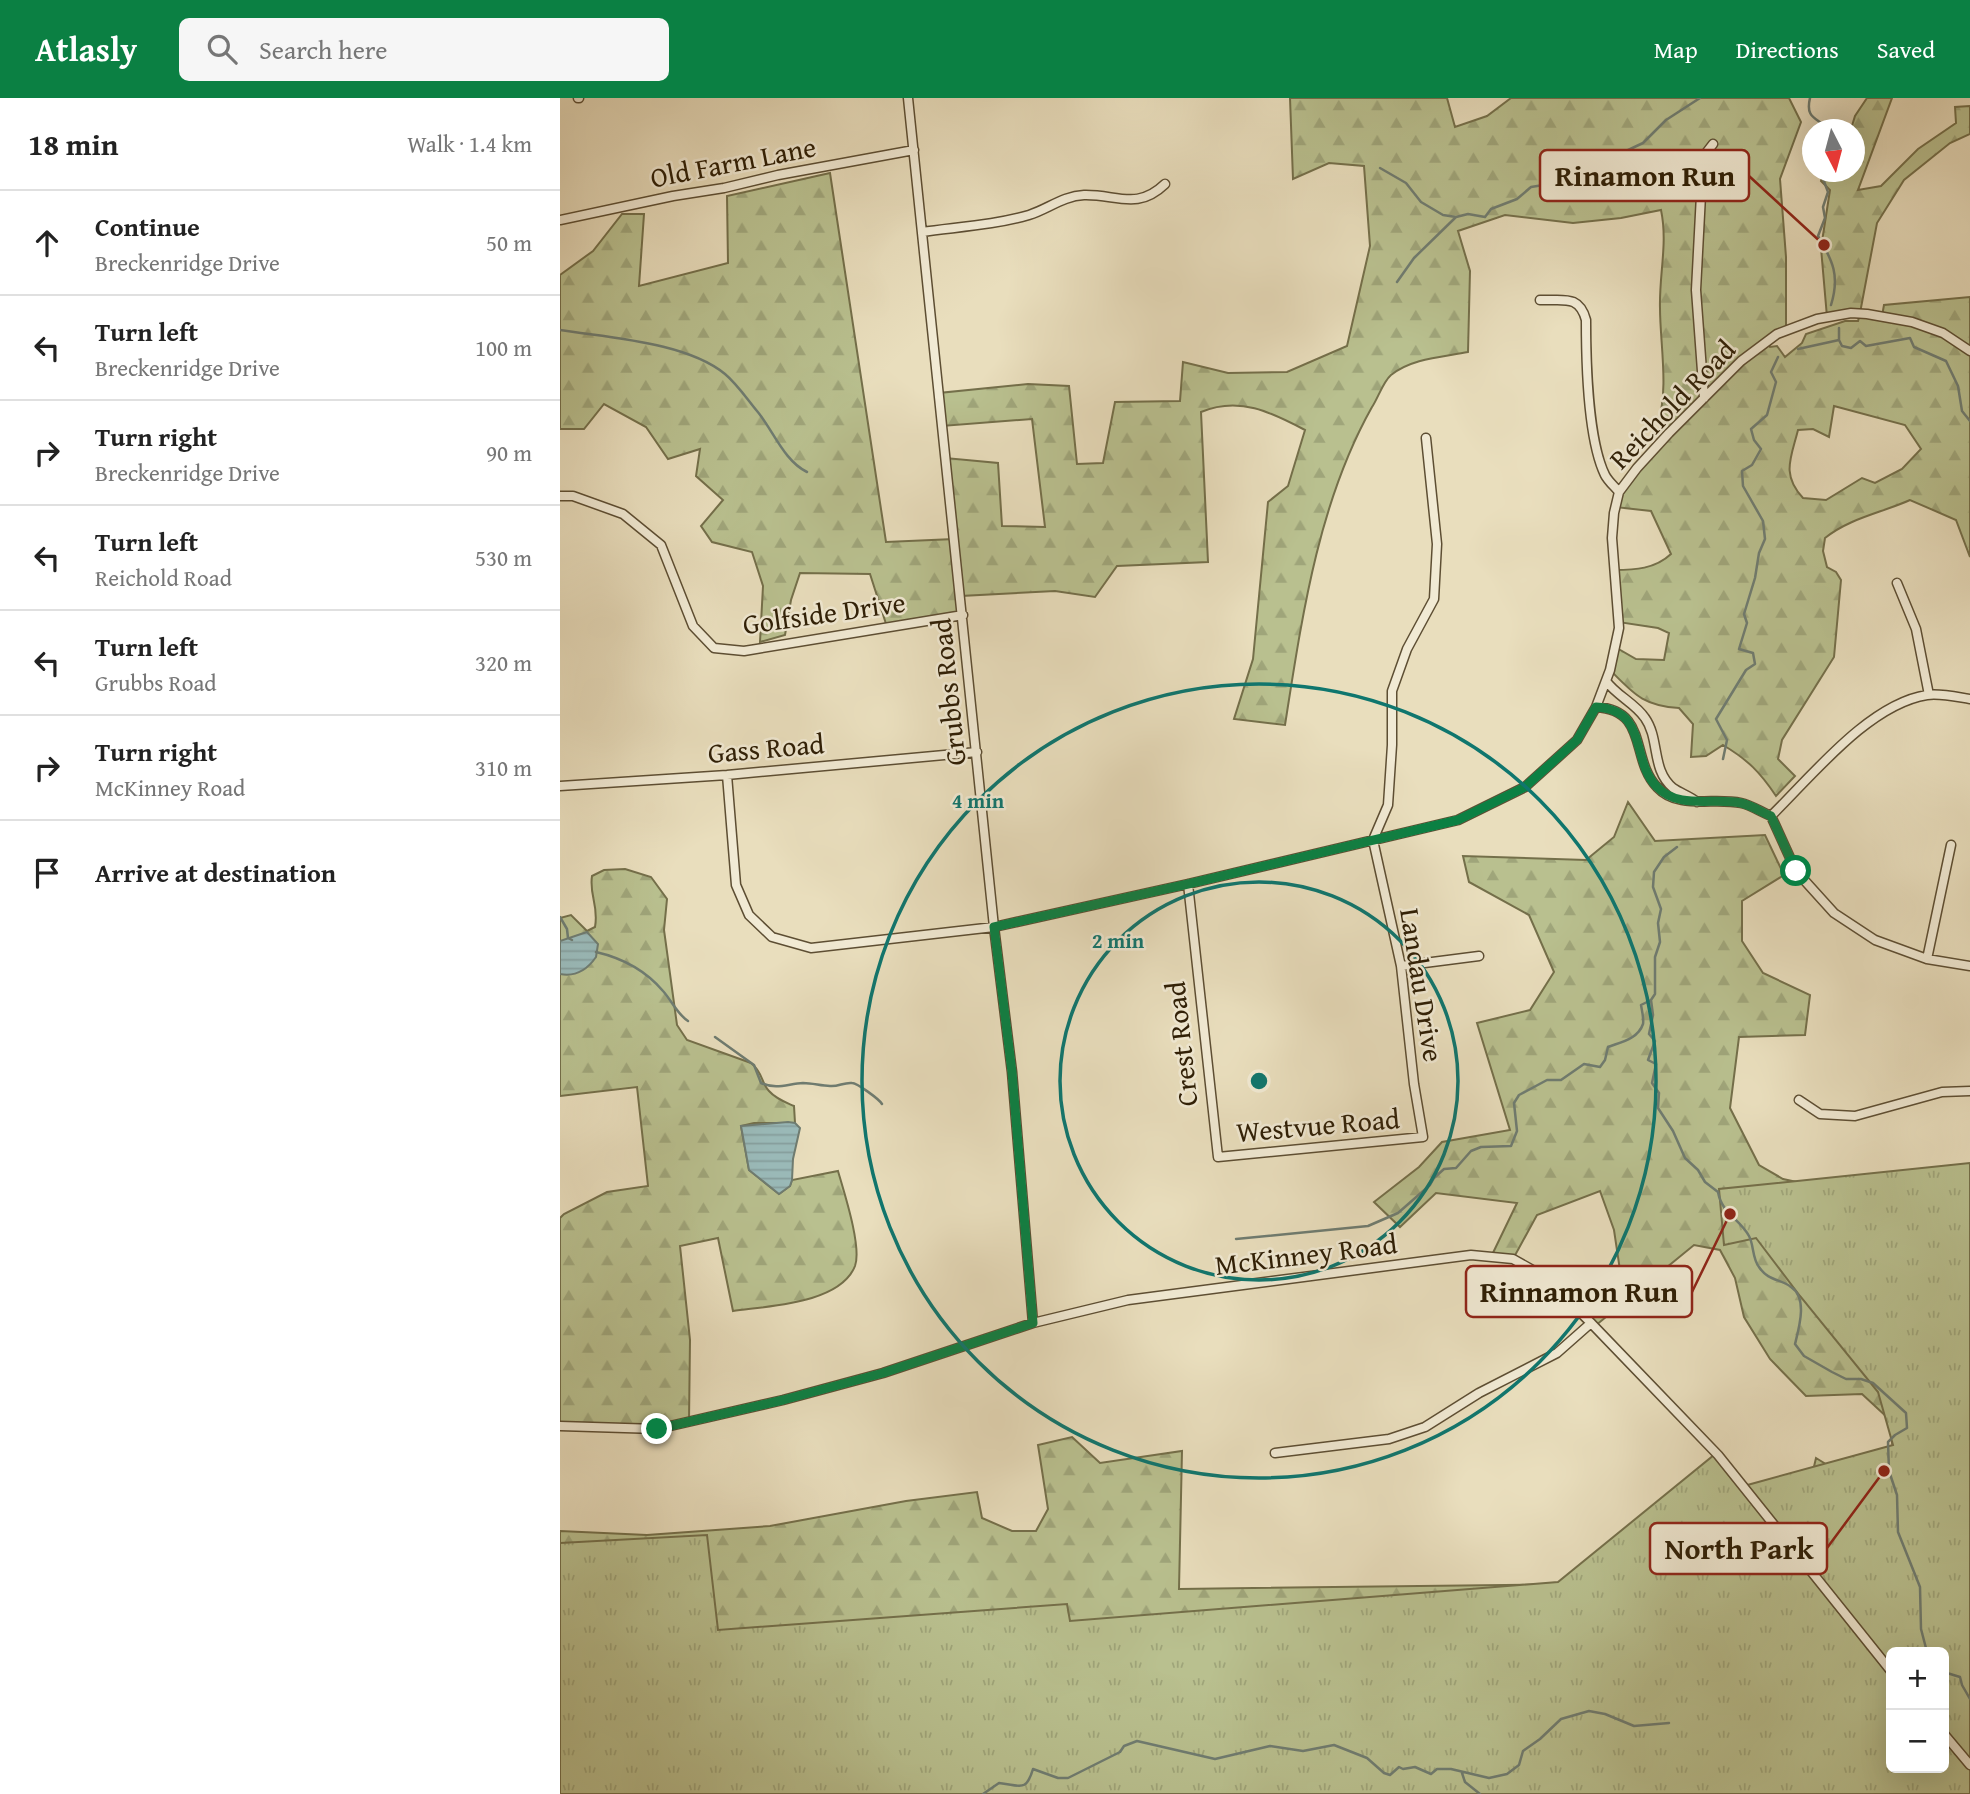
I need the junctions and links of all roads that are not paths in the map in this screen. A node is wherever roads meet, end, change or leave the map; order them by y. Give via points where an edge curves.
1 (908, 98) edge
2 (1713, 144) dead end
3 (915, 150) junction
4 (1165, 184) dead end
5 (560, 220) edge
6 (922, 232) junction
7 (1540, 300) dead end
8 (1970, 351) edge
9 (1704, 398) junction
10 (1426, 438) dead end
11 (1619, 492) junction
12 (560, 496) edge
13 (1897, 583) dead end
14 (963, 615) junction
15 (1606, 681) junction
16 (1929, 695) junction
17 (1970, 699) edge
18 (1596, 707) junction
19 (977, 752) junction
20 (727, 775) junction
21 (560, 786) edge
22 (1697, 802) junction
23 (1771, 816) junction
24 (1373, 840) junction
25 (1951, 845) dead end
26 (1188, 884) junction
27 (994, 927) junction
28 (1479, 956) dead end
29 (1927, 959) junction
30 (1401, 966) junction
31 (1970, 966) edge
32 (1970, 1091) edge
33 (1799, 1100) dead end
34 (1423, 1138) joint
35 (1218, 1157) joint
36 (1033, 1323) junction
37 (1591, 1323) junction
38 (560, 1426) edge
39 (1275, 1453) dead end
40 (1886, 1665) edge
41 (1949, 1740) edge
42 (1970, 1765) edge

1 - 3 street, Grubbs Road
2 - 9 street via 1703,157 1696,290
3 - 5 street, Old Farm Lane
3 - 6 street, Grubbs Road
4 - 6 street via 1141,199 1076,196 1017,218
6 - 14 street, Grubbs Road
7 - 11 street via 1575,302 1583,308 1597,448 1605,475
8 - 9 street, Reichold Road via 1943,333 1912,322 1851,313 1817,319 1777,334
9 - 11 street, Reichold Road
10 - 24 street via 1437,544 1434,599 1407,649 1392,691 1388,805
11 - 15 street, Reichold Road via 1612,538 1619,628
12 - 14 street, Golfside Drive via 573,496 623,514 661,545 692,626 714,648 744,651
13 - 16 street via 1916,629
14 - 19 street, Grubbs Road
15 - 18 street, Reichold Road
15 - 22 street via 1647,720 1664,777 1674,789
16 - 17 street
16 - 23 street via 1904,701 1876,716
18 - 22 street via 1611,708 1634,730 1657,788
18 - 24 street, Reichold Road via 1577,740 1525,787 1458,820
19 - 20 street, Gass Road
19 - 27 street, Grubbs Road
20 - 21 street, Gass Road
20 - 27 street, Reichold Road via 736,885 749,915 772,937 811,948
22 - 23 street via 1740,803
23 - 29 street via 1796,871 1834,913 1875,940
24 - 26 street, Reichold Road
24 - 30 street, Landau Drive
25 - 29 street
26 - 27 street, Reichold Road
26 - 35 street, Crest Road
27 - 36 street, Grubbs Road via 1017,1114
28 - 30 street
29 - 31 street
30 - 34 street, Landau Drive
32 - 33 street via 1942,1092 1855,1116 1820,1114
34 - 35 street, Westvue Road
36 - 37 street, McKinney Road via 1128,1300 1471,1255 1513,1258 1545,1277
36 - 38 street, McKinney Road via 883,1373 657,1429
37 - 39 street via 1557,1353 1479,1392 1414,1432
37 - 40 street, McKinney Road via 1718,1455
41 - 42 street

